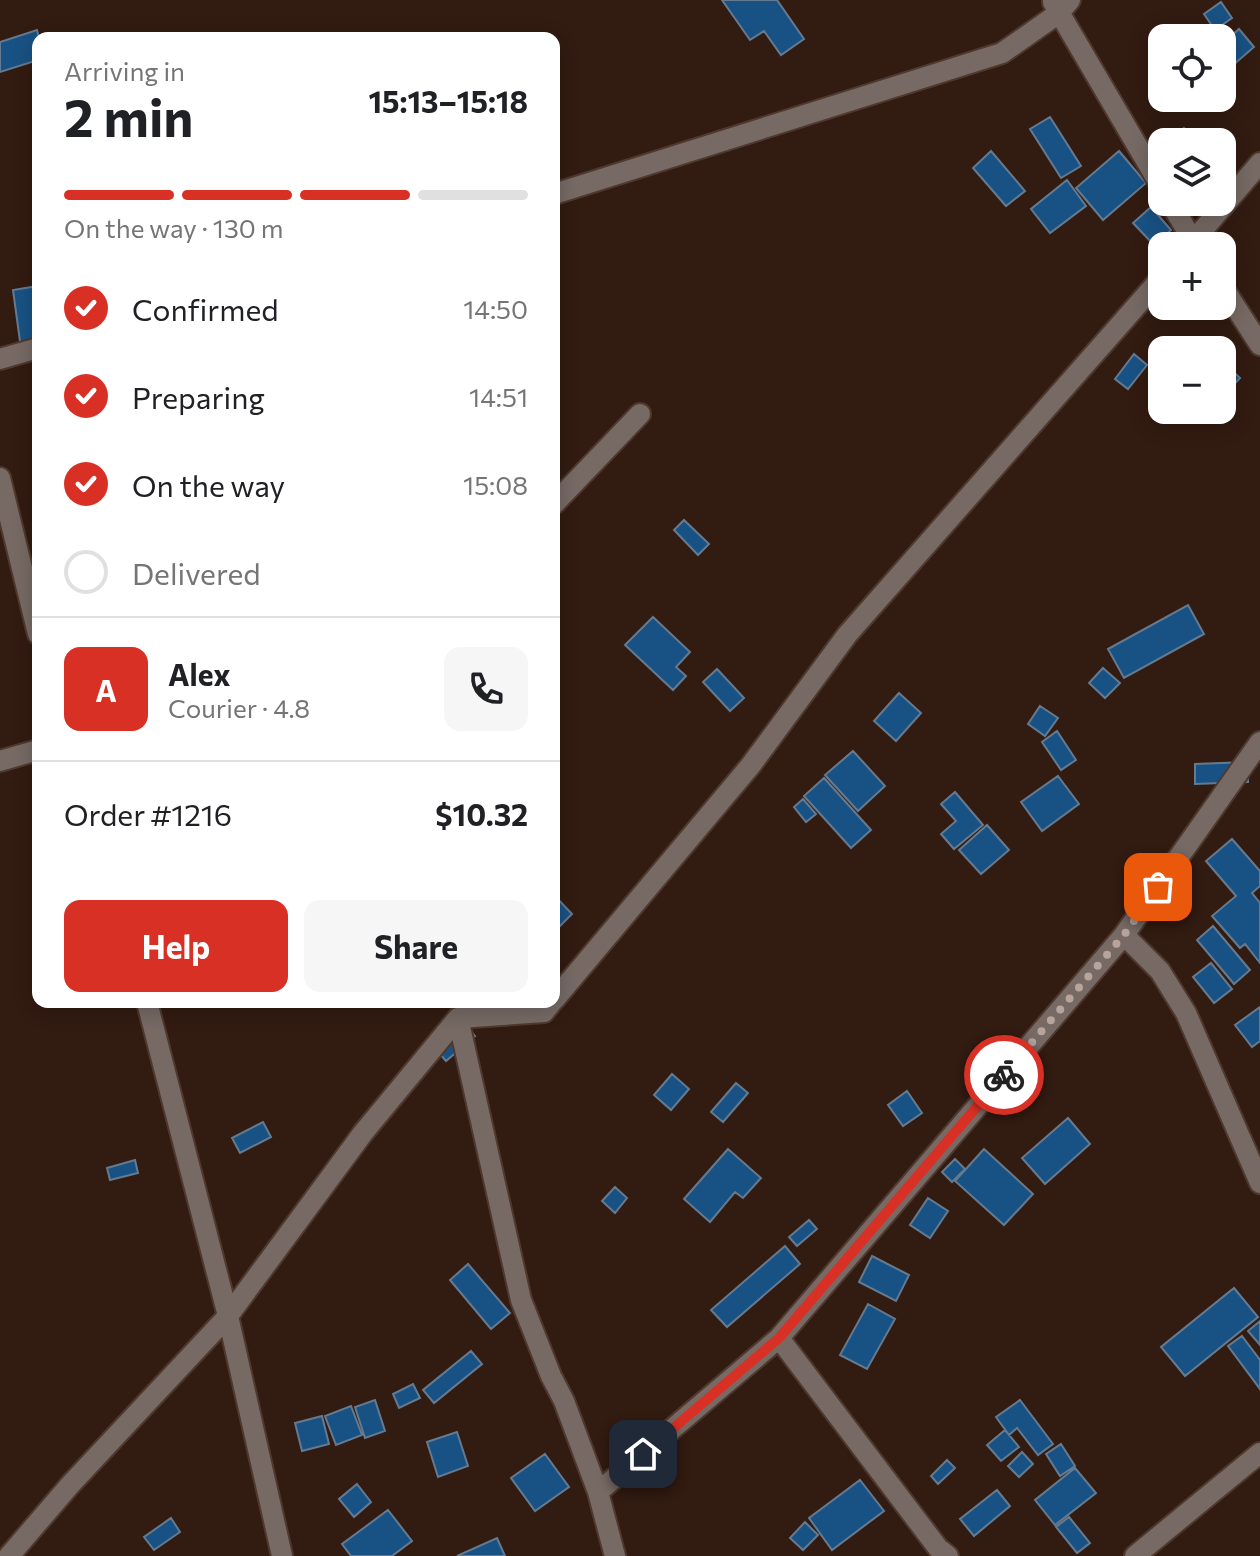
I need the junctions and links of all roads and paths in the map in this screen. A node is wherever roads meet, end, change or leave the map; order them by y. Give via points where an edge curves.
1 (1060, 4) edge
2 (1148, 163) edge
3 (1260, 163) edge
4 (560, 192) edge
5 (1203, 232) edge
6 (1148, 293) edge
7 (1236, 308) edge
8 (1260, 345) edge
9 (32, 350) edge
10 (0, 359) edge
11 (640, 414) dead end
12 (0, 478) edge
13 (560, 498) edge
14 (32, 609) edge
15 (1260, 742) edge
16 (32, 752) edge
17 (0, 761) edge
18 (1124, 935) junction
19 (560, 993) edge
20 (149, 1008) edge
21 (547, 1008) edge
22 (458, 1018) junction
23 (1260, 1183) edge
24 (228, 1316) junction
25 (779, 1338) junction
26 (1260, 1453) edge
27 (598, 1492) junction
28 (9, 1556) edge
29 (282, 1556) edge
30 (615, 1556) edge
31 (948, 1556) edge
32 (1135, 1556) edge

1 - 2 street
1 - 4 street via 1002,53
3 - 5 street
6 - 19 street via 847,635 751,765
7 - 8 street
9 - 10 street
11 - 13 street
12 - 14 street
15 - 18 street
16 - 17 street
18 - 23 street via 1160,971 1186,1013
18 - 25 street
20 - 24 street
21 - 22 street
22 - 24 street via 363,1133
22 - 27 street via 521,1300
24 - 28 street
24 - 29 street
25 - 27 street
25 - 31 street
26 - 32 street
27 - 30 street

